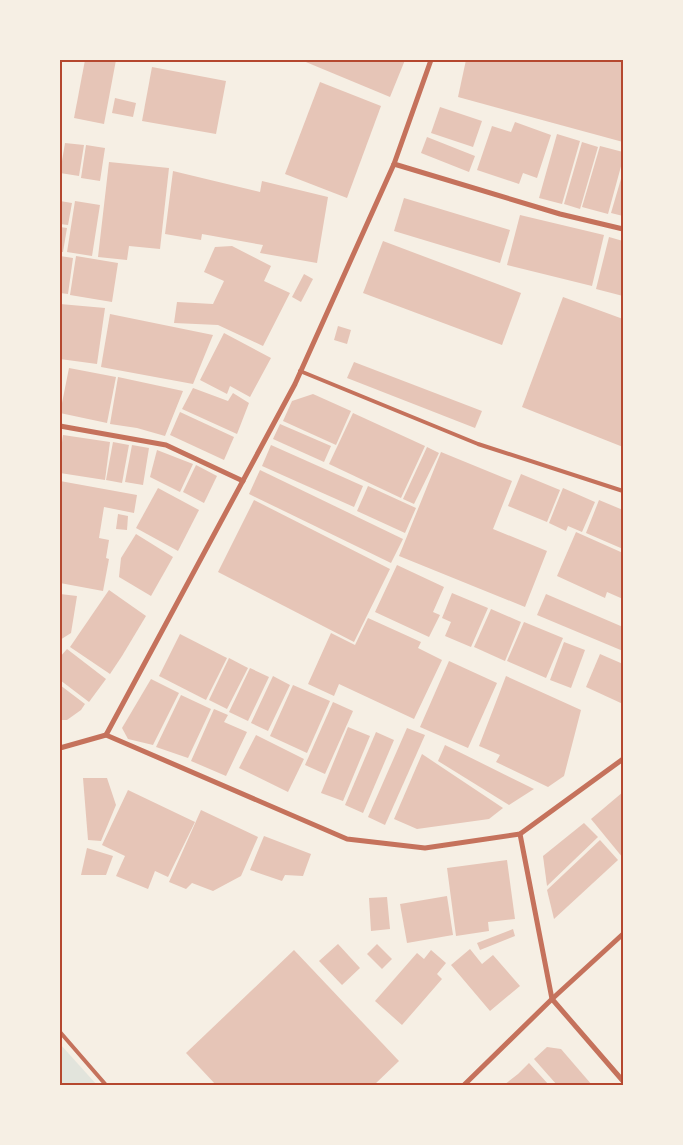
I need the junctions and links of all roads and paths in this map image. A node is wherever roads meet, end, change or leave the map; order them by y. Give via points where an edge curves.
1 (431, 60) edge
2 (394, 164) junction
3 (623, 229) edge
4 (300, 371) junction
5 (60, 426) edge
6 (243, 481) junction
7 (623, 491) edge
8 (106, 735) junction
9 (60, 748) edge
10 (623, 759) edge
11 (520, 834) junction
12 (623, 934) edge
13 (552, 999) junction
14 (60, 1032) edge
15 (623, 1081) edge
16 (106, 1085) edge
17 (133, 1085) edge
18 (191, 1085) edge
19 (464, 1085) edge

1 - 2 street
2 - 3 street via 560,214
2 - 4 street
4 - 6 street
4 - 7 lane via 478,444
5 - 6 street via 166,445
6 - 8 street
8 - 9 street
8 - 11 street via 347,839 425,848
10 - 11 street
11 - 13 street
12 - 13 street
13 - 15 street
13 - 19 street
14 - 16 lane
17 - 18 lane

